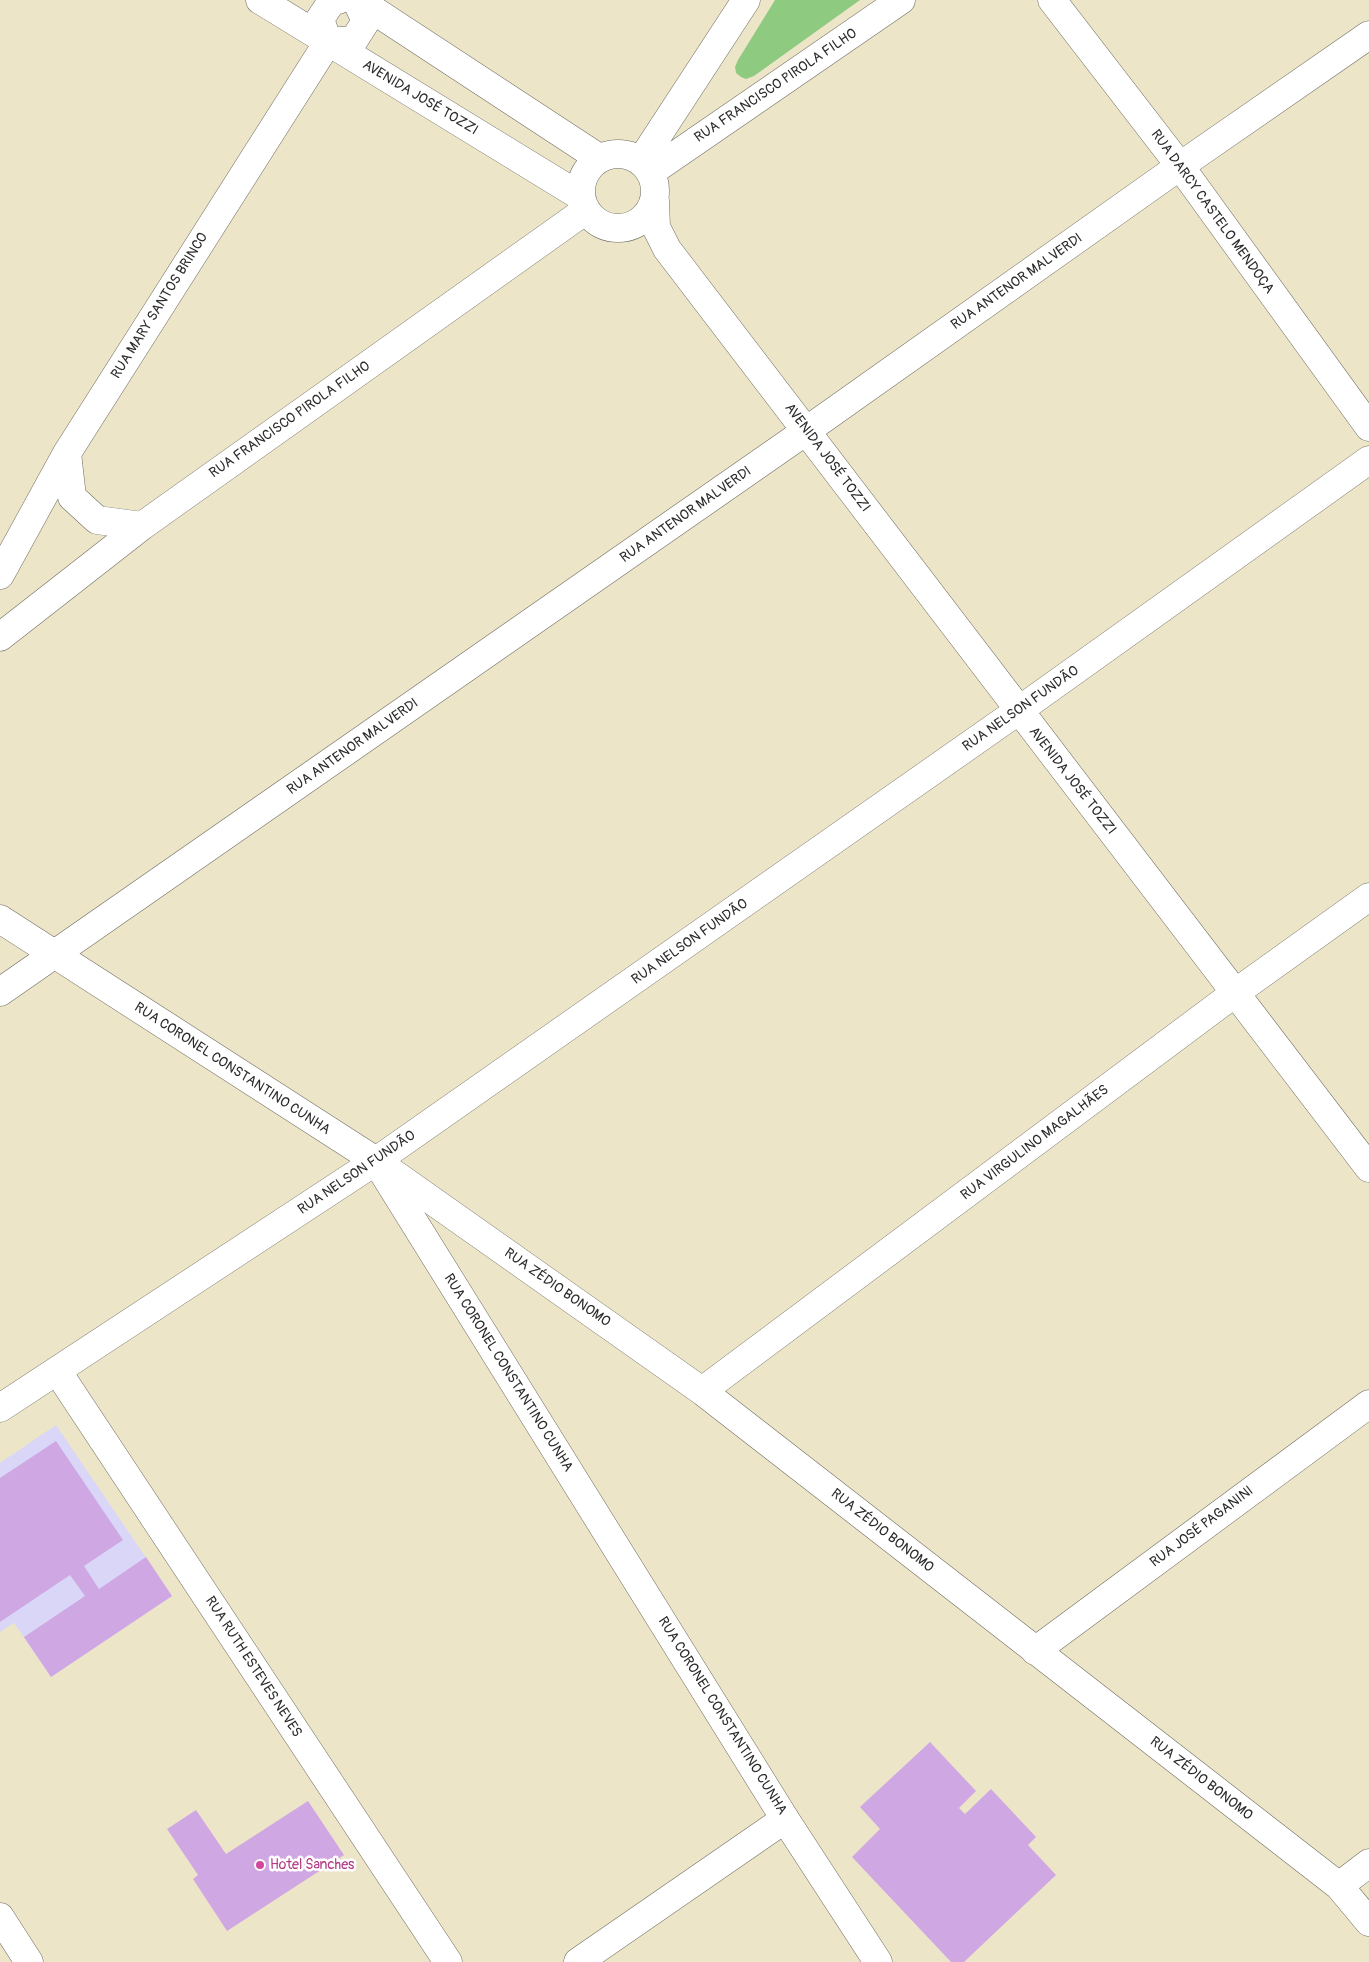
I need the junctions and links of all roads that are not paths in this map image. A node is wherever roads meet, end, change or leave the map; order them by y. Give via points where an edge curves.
1 (260, 0) edge
2 (338, 0) edge
3 (357, 0) edge
4 (746, 0) edge
5 (901, 0) edge
6 (1052, 0) edge
7 (1369, 35) edge
8 (328, 42) junction
9 (599, 158) junction
10 (646, 166) junction
11 (1180, 166) junction
12 (655, 201) junction
13 (583, 203) junction
14 (623, 229) junction
15 (667, 249) junction
16 (1369, 427) edge
17 (806, 431) junction
18 (67, 453) junction
19 (1369, 460) edge
20 (142, 526) junction
21 (0, 575) edge
22 (0, 637) edge
23 (1018, 712) junction
24 (1369, 897) edge
25 (0, 920) edge
26 (55, 955) junction
27 (0, 992) edge
28 (1236, 993) junction
29 (376, 1161) junction
30 (1369, 1168) edge
31 (58, 1372) junction
32 (702, 1391) junction
33 (1369, 1404) edge
34 (0, 1408) edge
35 (1036, 1651) junction
36 (785, 1819) junction
37 (1369, 1863) edge
38 (1339, 1886) junction
39 (0, 1917) edge
40 (1369, 1922) edge
41 (30, 1962) edge
42 (448, 1962) edge
43 (578, 1962) edge
44 (878, 1962) edge

1 - 8 street, AVENIDA JOSÉ TOZZI
2 - 8 street via 332,0 320,19
3 - 8 street via 366,21 354,40
3 - 9 street
4 - 10 street
5 - 10 street, RUA FRANCISCO PIROLA FILHO
6 - 11 street, RUA DARCY CASTELO MENDOÇA
7 - 11 street, RUA ANTENOR MALVERDI
8 - 13 street, AVENIDA JOSÉ TOZZI
8 - 18 street, RUA MARY SANTOS BRINCO
9 - 10 street via 613,154 628,155
9 - 13 street via 581,181
10 - 12 street, AVENIDA JOSÉ TOZZI via 655,186
11 - 16 street, RUA DARCY CASTELO MENDOÇA
11 - 17 street, RUA ANTENOR MALVERDI
12 - 14 street via 637,224
12 - 15 street, AVENIDA JOSÉ TOZZI via 656,227
13 - 14 street, AVENIDA JOSÉ TOZZI via 595,221 608,228
13 - 20 street, RUA FRANCISCO PIROLA FILHO
14 - 15 street, AVENIDA JOSÉ TOZZI via 648,235
15 - 17 street, AVENIDA JOSÉ TOZZI
17 - 23 street, AVENIDA JOSÉ TOZZI
17 - 26 street, RUA ANTENOR MALVERDI
18 - 20 street via 72,497 98,520
18 - 21 street, RUA MARY SANTOS BRINCO
19 - 23 street, RUA NELSON FUNDÃO
20 - 22 street, RUA FRANCISCO PIROLA FILHO
23 - 28 street, AVENIDA JOSÉ TOZZI
23 - 29 street, RUA NELSON FUNDÃO
24 - 28 street, RUA VIRGULINO MAGALHÃES
25 - 26 street, RUA CORONEL CONSTANTINO CUNHA
26 - 27 street, RUA ANTENOR MALVERDI
26 - 29 street, RUA CORONEL CONSTANTINO CUNHA
28 - 30 street, AVENIDA JOSÉ TOZZI
28 - 32 street, RUA VIRGULINO MAGALHÃES
29 - 31 street, RUA NELSON FUNDÃO
29 - 32 street, RUA ZÉDIO BONOMO
29 - 36 street, RUA CORONEL CONSTANTINO CUNHA
31 - 34 street, RUA NELSON FUNDÃO
31 - 42 street, RUA RUTH ESTEVES NEVES
32 - 35 street, RUA ZÉDIO BONOMO
33 - 35 street, RUA JOSÉ PAGANINI
35 - 38 street, RUA ZÉDIO BONOMO
36 - 43 street
36 - 44 street, RUA CORONEL CONSTANTINO CUNHA
37 - 38 street
38 - 40 street, RUA ZÉDIO BONOMO
39 - 41 street

